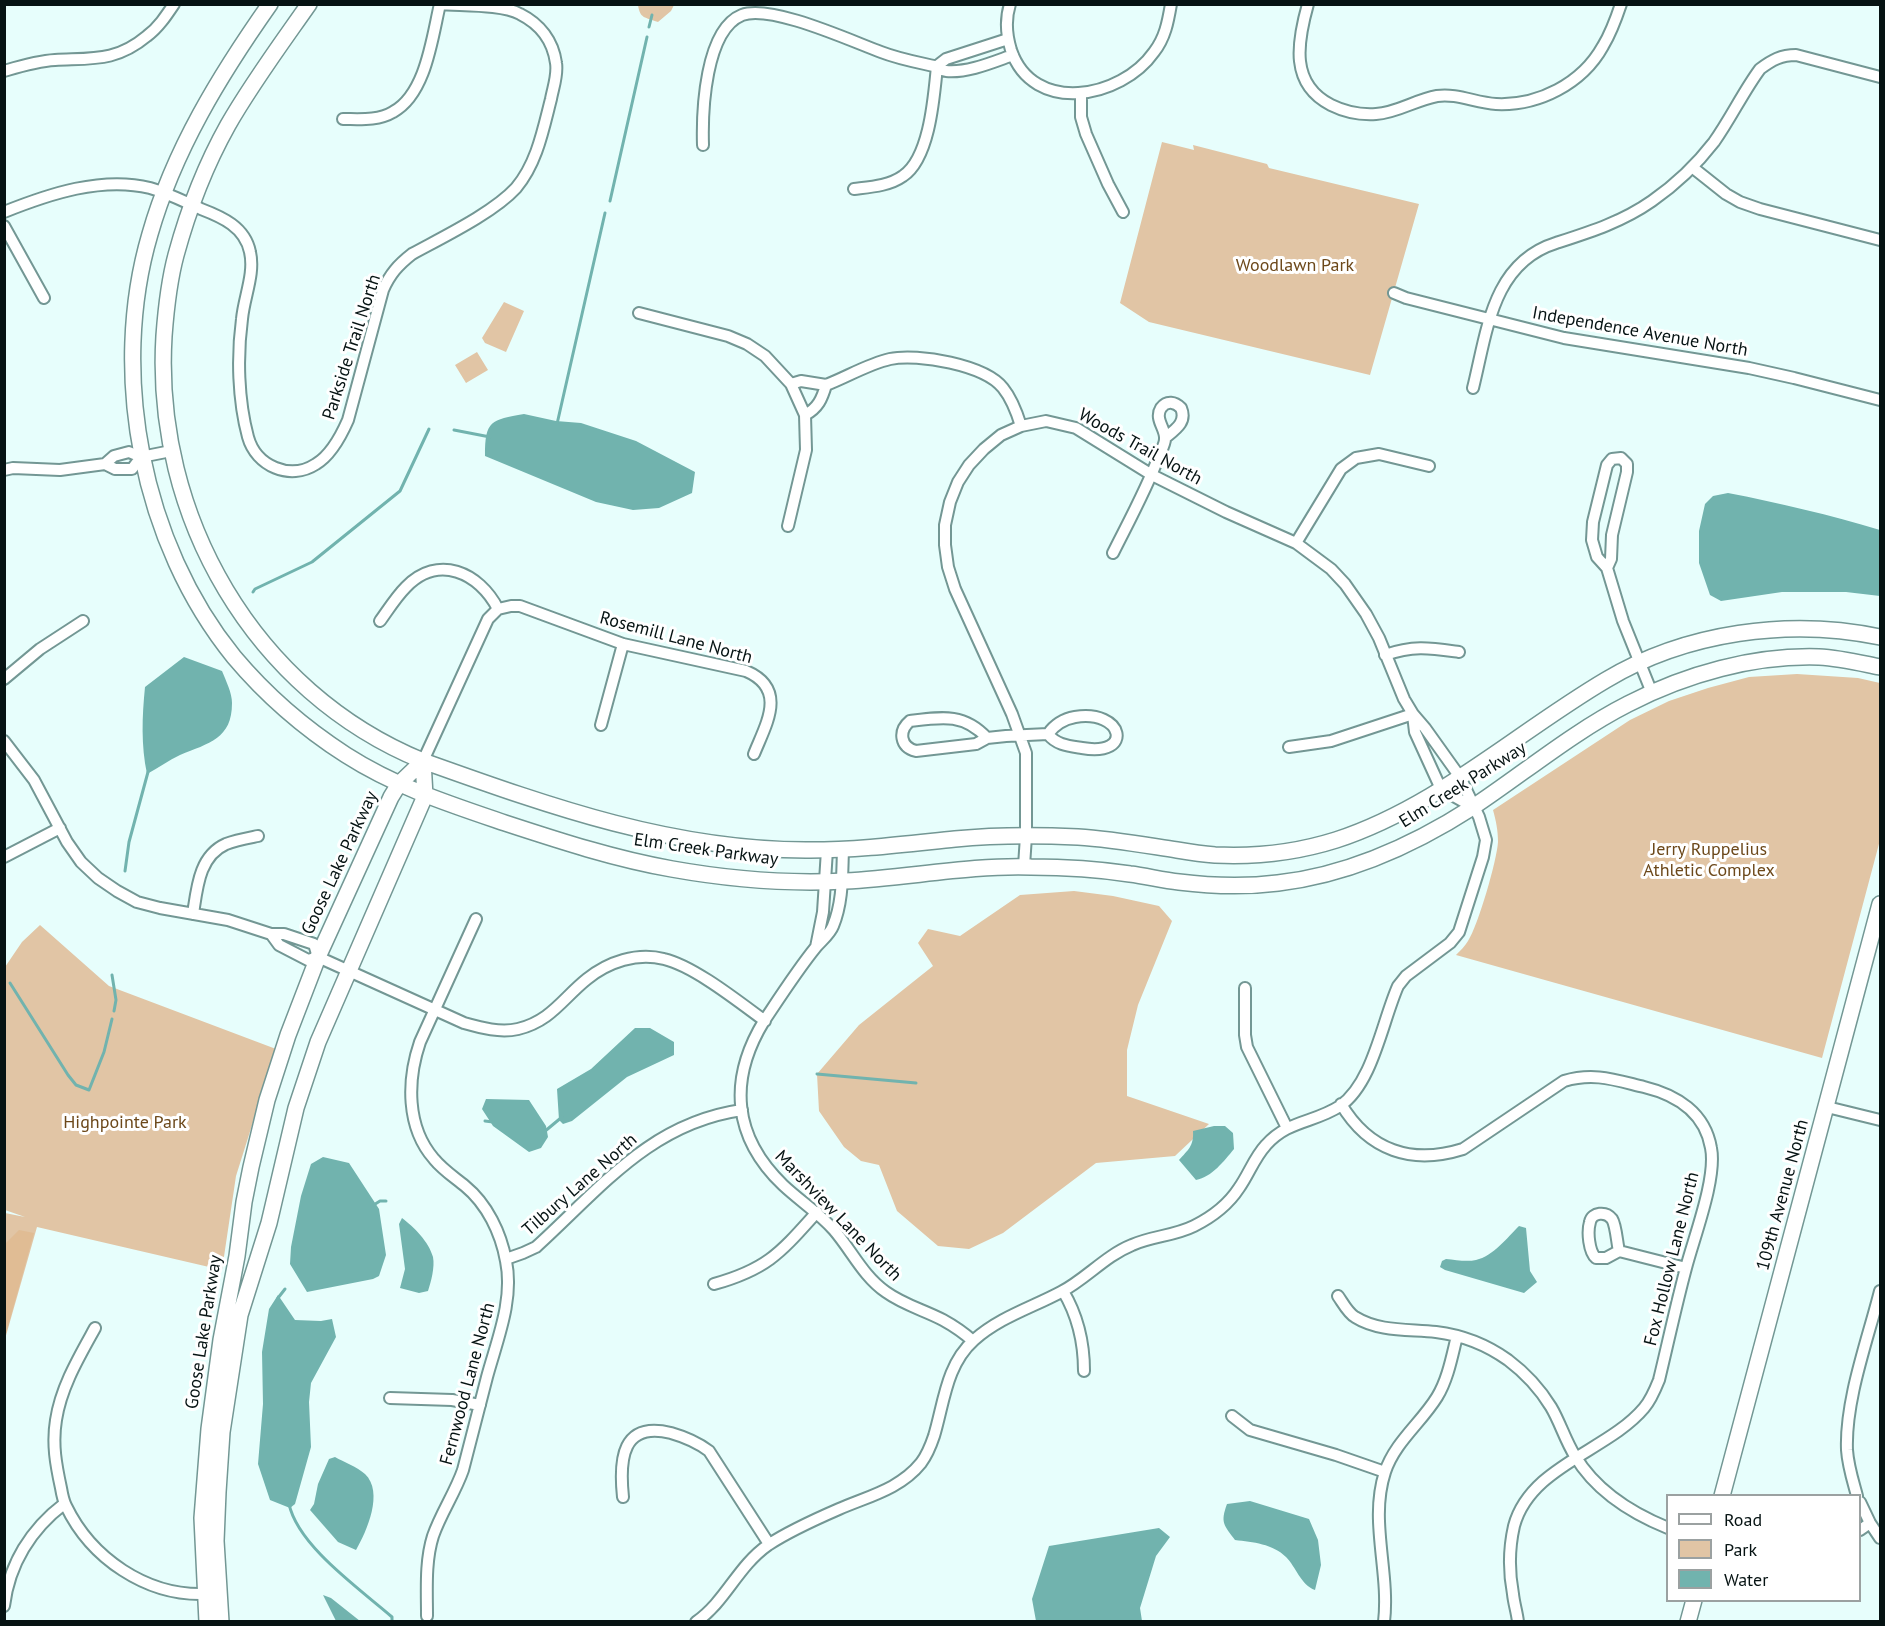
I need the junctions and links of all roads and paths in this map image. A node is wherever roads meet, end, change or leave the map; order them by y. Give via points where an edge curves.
1 (174, 4) edge
2 (270, 4) edge
3 (309, 4) edge
4 (1010, 4) edge
5 (1171, 4) edge
6 (1308, 4) edge
7 (1621, 4) edge
8 (440, 5) edge
9 (1008, 39) junction
10 (1013, 56) junction
11 (937, 66) junction
12 (4, 71) edge
13 (1881, 77) edge
14 (1081, 94) junction
15 (343, 119) dead end
16 (703, 145) dead end
17 (1692, 167) junction
18 (854, 189) dead end
19 (163, 193) junction
20 (192, 205) junction
21 (4, 212) edge
22 (1123, 212) dead end
23 (4, 226) edge
24 (1881, 240) edge
25 (1394, 293) dead end
26 (44, 298) dead end
27 (639, 313) dead end
28 (1490, 320) junction
29 (791, 384) junction
30 (826, 385) junction
31 (1473, 388) dead end
32 (1881, 400) edge
33 (805, 415) junction
34 (1021, 426) junction
35 (1166, 438) dead end
36 (171, 451) junction
37 (141, 457) junction
38 (1429, 466) dead end
39 (4, 470) edge
40 (1152, 475) junction
41 (788, 526) dead end
42 (1296, 543) junction
43 (1113, 553) dead end
44 (1606, 568) junction
45 (498, 609) junction
46 (83, 621) dead end
47 (380, 621) dead end
48 (1881, 637) edge
49 (623, 645) junction
50 (1459, 652) dead end
51 (1385, 655) junction
52 (1639, 663) junction
53 (1881, 667) edge
54 (4, 679) edge
55 (1652, 693) junction
56 (1413, 714) junction
57 (601, 725) dead end
58 (1048, 734) junction
59 (1021, 735) junction
60 (987, 738) junction
61 (4, 741) edge
62 (1289, 747) dead end
63 (754, 754) dead end
64 (423, 761) junction
65 (1460, 777) junction
66 (399, 784) junction
67 (1442, 789) junction
68 (425, 796) junction
69 (1473, 807) junction
70 (60, 828) junction
71 (258, 836) dead end
72 (1026, 836) junction
73 (827, 850) junction
74 (843, 850) junction
75 (4, 857) edge
76 (1024, 866) junction
77 (833, 881) junction
78 (1881, 904) edge
79 (193, 914) junction
80 (476, 919) dead end
81 (816, 947) junction
82 (318, 957) junction
83 (348, 970) junction
84 (1245, 988) dead end
85 (435, 1010) junction
86 (765, 1021) junction
87 (1341, 1104) junction
88 (1827, 1107) junction
89 (742, 1110) junction
90 (1881, 1120) edge
91 (1287, 1128) junction
92 (817, 1212) junction
93 (1619, 1251) dead end
94 (506, 1259) junction
95 (1686, 1268) junction
96 (714, 1284) dead end
97 (1063, 1291) junction
98 (1881, 1291) edge
99 (1338, 1296) dead end
100 (94, 1328) dead end
101 (1457, 1336) junction
102 (973, 1341) junction
103 (1084, 1371) dead end
104 (390, 1398) dead end
105 (480, 1405) junction
106 (1232, 1416) dead end
107 (1576, 1458) junction
108 (1385, 1472) junction
109 (1723, 1494) edge
110 (1857, 1494) edge
111 (623, 1497) dead end
112 (64, 1503) junction
113 (1861, 1504) edge
114 (1870, 1523) junction
115 (1666, 1527) edge
116 (1861, 1529) edge
117 (1881, 1538) edge
118 (769, 1544) junction
119 (205, 1594) junction
120 (1693, 1602) edge
121 (4, 1606) edge
122 (427, 1616) dead end
123 (207, 1622) edge
124 (221, 1622) edge
125 (696, 1622) edge
126 (1384, 1622) edge
127 (1518, 1622) edge
128 (1688, 1622) edge

1 - 12 street via 147,36 113,56 55,60
2 - 19 street, Elm Creek Parkway via 211,94
3 - 20 street, Elm Creek Parkway via 228,126
4 - 9 street
5 - 14 street via 1165,32 1146,63 1114,84
6 - 7 street via 1300,49 1302,76 1321,100 1354,114 1376,114 1439,96 1515,104 1555,92 1590,65
8 - 15 street via 425,67 412,94 393,112 365,119
8 - 20 street, Parkside Trail North via 518,12 540,27 549,40 556,66 542,136 527,172 502,201 412,254 390,274 348,420 318,464 306,469 281,470 264,462 252,448 241,397 239,357 252,266 250,250 233,225
9 - 10 street
9 - 11 street via 946,59
10 - 11 street via 970,69 944,71
10 - 14 street via 1018,68 1036,84
11 - 16 street via 903,60 801,22 760,12 740,16 724,29 711,62
11 - 18 street via 926,134 913,166 896,181
13 - 17 street via 1796,55 1772,60 1756,74 1713,143
14 - 22 street via 1086,134
17 - 24 street via 1740,202
17 - 28 street via 1628,216 1524,259 1502,288
19 - 20 street, Parkside Trail North
19 - 21 street, Parkside Trail North via 150,188 108,185 50,196
19 - 37 street, Elm Creek Parkway via 141,270 132,338
20 - 36 street, Elm Creek Parkway via 175,258 166,310 163,393
23 - 26 street
25 - 28 street, Independence Avenue North
27 - 29 street via 747,344 765,356
28 - 31 street
28 - 32 street, Independence Avenue North via 1564,338 1783,375
29 - 30 street via 801,381
29 - 33 street
30 - 33 street via 815,410
30 - 34 street via 888,360 928,358 980,371 994,379 1011,399
33 - 41 street via 806,450
34 - 40 street, Woods Trail North via 1046,421 1076,428
34 - 59 street, Woods Trail North via 984,449 958,482 947,513 945,545 955,589
35 - 40 street
36 - 37 street
36 - 64 street, Elm Creek Parkway via 197,535 218,577 262,641 323,701 353,723
37 - 39 street via 129,452 114,456 105,464 60,470
37 - 66 street, Elm Creek Parkway via 166,538 186,582 234,656 308,729 348,757
38 - 42 street via 1379,454 1356,458 1341,470
40 - 42 street, Woods Trail North
40 - 43 street
42 - 51 street, Woods Trail North via 1345,584 1366,614
44 - 44 street via 1627,472 1627,464 1621,458 1612,459 1607,465 1593,522 1592,540 1597,557
44 - 52 street
45 - 47 street via 474,579 460,573 435,571 406,587
45 - 49 street, Rosemill Lane North via 530,608
45 - 64 street via 481,631
46 - 54 street
48 - 52 street, Elm Creek Parkway via 1800,628 1748,632 1708,639
49 - 57 street
49 - 63 street, Rosemill Lane North via 756,675 770,694 771,711
50 - 51 street via 1424,647
51 - 56 street, Woods Trail North
52 - 55 street
52 - 65 street, Elm Creek Parkway via 1568,704
53 - 55 street, Elm Creek Parkway via 1816,657 1756,662 1720,669
55 - 69 street, Elm Creek Parkway via 1574,737
56 - 62 street via 1331,741
56 - 65 street, Woods Trail North
56 - 67 street, Woods Trail North via 1415,732
58 - 58 street via 1066,719 1087,715 1112,724 1117,738 1103,749 1087,749 1066,745
58 - 59 street
59 - 60 street
59 - 72 street, Woods Trail North via 1026,753
60 - 60 street via 960,719 910,721 902,730 905,746 916,751 976,744
61 - 70 street via 34,780
64 - 66 street, Goose Lake Parkway
64 - 68 street, Goose Lake Parkway
64 - 73 street, Elm Creek Parkway via 560,808 656,835 756,849
65 - 67 street, Elm Creek Parkway
65 - 69 street, Woods Trail North
66 - 68 street, Elm Creek Parkway
66 - 82 street, Goose Lake Parkway
67 - 69 street
67 - 72 street, Elm Creek Parkway via 1374,826 1296,850 1214,855 1077,837
68 - 77 street, Elm Creek Parkway via 626,860 731,877
68 - 83 street, Goose Lake Parkway
69 - 76 street, Elm Creek Parkway via 1434,831 1370,860 1327,874 1276,883 1184,883 1081,868
69 - 87 street, Woods Trail North via 1485,840 1459,932 1398,986 1362,1083
70 - 75 street
70 - 79 street via 81,862 117,891 137,902
71 - 79 street via 228,843 210,855 200,875
72 - 74 street, Elm Creek Parkway
72 - 76 street, Woods Trail North
73 - 74 street, Elm Creek Parkway
73 - 77 street, Marshview Lane North
74 - 77 street, Marshview Lane North
76 - 77 street, Elm Creek Parkway
77 - 81 street, Marshview Lane North
77 - 81 street, Marshview Lane North via 839,907 833,928
78 - 88 street, 109th Avenue North
79 - 82 street via 271,934 279,945 308,960
80 - 85 street, Fernwood Lane North
81 - 86 street, Marshview Lane North
82 - 83 street
82 - 119 street, Goose Lake Parkway via 267,1100 244,1202 209,1428 202,1518
83 - 85 street
83 - 124 street, Goose Lake Parkway via 296,1108 269,1223 240,1315 222,1432 218,1492 216,1541
84 - 91 street via 1247,1047
85 - 86 street via 483,1028 518,1029 550,1015 601,970 616,962 649,957 680,964
85 - 94 street, Fernwood Lane North via 414,1060 410,1085 416,1125 432,1158 476,1196 487,1212
86 - 89 street, Marshview Lane North via 751,1044 744,1067 740,1086
87 - 91 street, Woods Trail North
87 - 95 street, Fox Hollow Lane North via 1358,1129 1372,1140 1405,1153 1433,1156 1463,1149 1552,1088 1578,1077 1606,1077 1671,1095 1696,1115 1712,1150 1711,1174
88 - 90 street
88 - 109 street, 109th Avenue North
89 - 92 street, Marshview Lane North via 755,1152 783,1185
89 - 94 street, Tilbury Lane North via 694,1121 648,1146 621,1166 536,1247
91 - 97 street, Woods Trail North via 1264,1147 1240,1187 1221,1209 1177,1234 1136,1243 1114,1253
92 - 96 street via 778,1255 737,1278
92 - 102 street, Marshview Lane North via 884,1291 943,1320
93 - 95 street
94 - 105 street, Fernwood Lane North via 506,1308
95 - 107 street, Fox Hollow Lane North via 1653,1396 1637,1416
97 - 102 street, Woods Trail North via 996,1323
97 - 103 street via 1079,1326
98 - 110 street via 1849,1410 1847,1450
99 - 101 street via 1352,1316 1365,1323
100 - 112 street via 68,1379 56,1419 54,1451
101 - 107 street via 1491,1350 1523,1373 1552,1407
101 - 108 street via 1438,1395 1401,1442
102 - 118 street, Woods Trail North via 951,1373 930,1447 910,1474 897,1485
104 - 105 street
105 - 122 street, Fernwood Lane North via 459,1482 429,1551
106 - 108 street via 1250,1430
107 - 115 street via 1602,1489 1621,1504
107 - 127 street, Fox Hollow Lane North via 1533,1492 1515,1525 1510,1547
108 - 126 street via 1378,1515 1385,1581
111 - 118 street via 624,1456 634,1436 657,1430 682,1436 709,1451
112 - 119 street via 82,1532 119,1568 164,1589
112 - 121 street via 33,1533 21,1552
113 - 114 street
114 - 116 street
114 - 117 street
118 - 125 street, Woods Trail North via 753,1556 717,1603
119 - 123 street, Goose Lake Parkway
120 - 128 street

